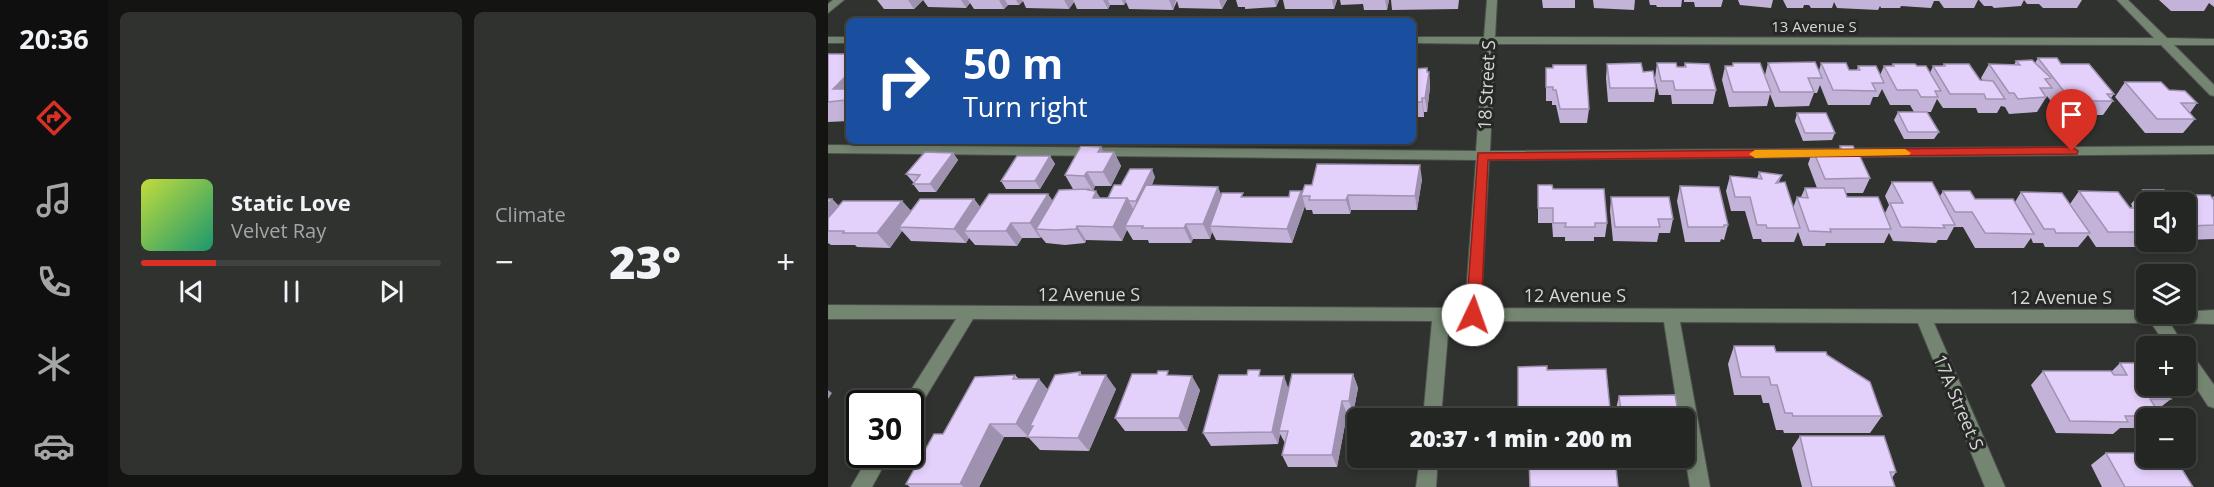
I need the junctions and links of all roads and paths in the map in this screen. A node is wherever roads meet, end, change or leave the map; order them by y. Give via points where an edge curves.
1 (839, 0) edge
2 (1492, 0) edge
3 (2122, 0) edge
4 (828, 10) edge
5 (828, 40) edge
6 (846, 40) edge
7 (1416, 40) edge
8 (1488, 40) junction
9 (2164, 42) junction
10 (2214, 42) edge
11 (2214, 92) edge
12 (828, 149) edge
13 (2214, 150) edge
14 (1482, 156) junction
15 (828, 312) edge
16 (968, 313) junction
17 (1441, 314) junction
18 (1473, 315) junction
19 (1671, 315) junction
20 (1923, 316) junction
21 (2136, 317) edge
22 (2196, 317) edge
23 (2214, 317) edge
24 (2196, 374) edge
25 (920, 390) edge
26 (2214, 400) edge
27 (1433, 408) edge
28 (873, 468) edge
29 (1428, 468) edge
30 (861, 487) edge
31 (1426, 487) edge
32 (1700, 487) edge
33 (1995, 487) edge

1 - 4 street
2 - 8 street, 18 Street S
3 - 9 street
5 - 6 street
7 - 8 street, 13 Avenue S
8 - 9 street, 13 Avenue S
8 - 14 street, 18 Street S
9 - 10 street, 13 Avenue S
9 - 11 street
12 - 14 street
13 - 14 street
14 - 18 street, 18 Street S
15 - 16 street, 12 Avenue S
16 - 17 street, 12 Avenue S
16 - 25 street
17 - 18 street, 12 Avenue S
17 - 27 street
18 - 19 street, 12 Avenue S
19 - 20 street, 12 Avenue S
19 - 32 street
20 - 21 street, 12 Avenue S
20 - 33 street, 17A Street S
22 - 23 street, 12 Avenue S
24 - 26 street
28 - 30 street
29 - 31 street

